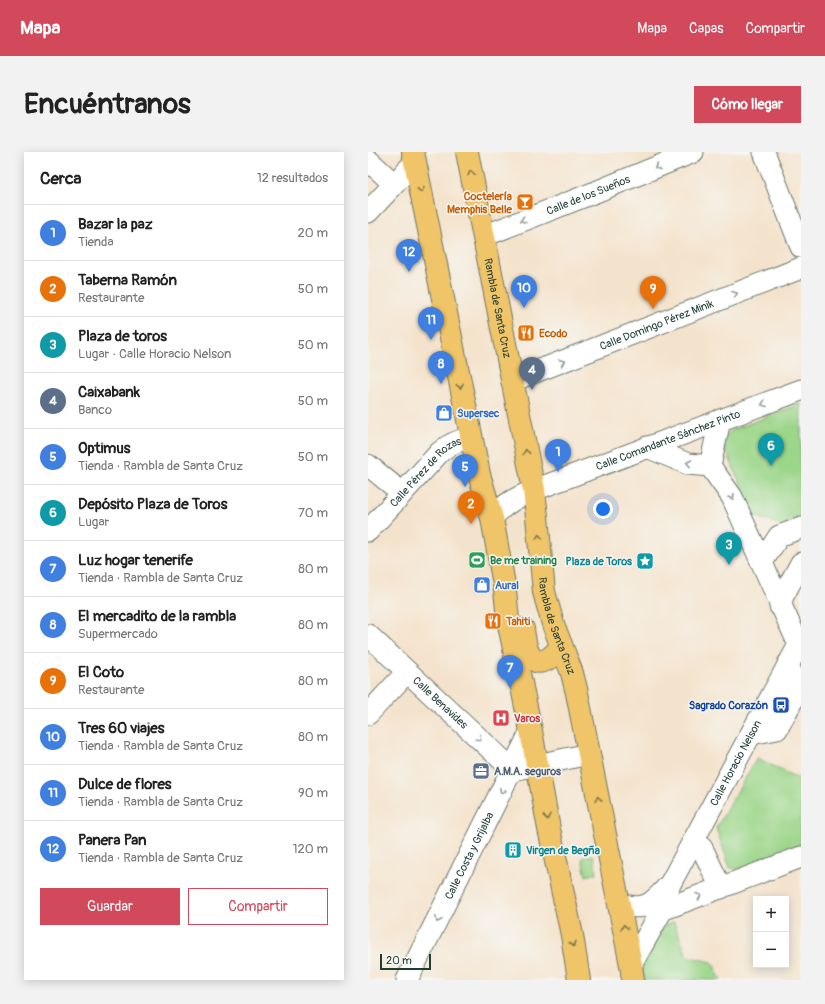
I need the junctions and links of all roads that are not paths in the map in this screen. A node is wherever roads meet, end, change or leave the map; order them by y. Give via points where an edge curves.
1 (467, 152) edge
2 (693, 152) edge
3 (764, 152) edge
4 (414, 157) edge
5 (368, 160) edge
6 (394, 184) junction
7 (368, 212) edge
8 (484, 236) junction
9 (801, 247) edge
10 (801, 268) edge
11 (512, 381) junction
12 (801, 390) edge
13 (720, 420) junction
14 (471, 438) junction
15 (647, 447) junction
16 (710, 466) junction
17 (371, 468) edge
18 (534, 490) junction
19 (402, 493) junction
20 (492, 518) junction
21 (801, 528) edge
22 (368, 531) edge
23 (762, 562) junction
24 (801, 563) edge
25 (505, 590) junction
26 (780, 606) junction
27 (368, 635) edge
28 (800, 643) edge
29 (561, 645) junction
30 (407, 672) junction
31 (368, 714) edge
32 (532, 731) junction
33 (589, 754) junction
34 (537, 765) junction
35 (513, 770) junction
36 (693, 841) junction
37 (801, 857) edge
38 (670, 884) junction
39 (721, 888) junction
40 (619, 902) junction
41 (662, 910) junction
42 (632, 972) edge
43 (407, 980) edge
44 (579, 980) edge

8 -> 1 main road, Rambla de Santa Cruz
2 -> 8 street, Calle de los Sueños
3 - 9 street
4 - 6 street
4 -> 14 main road
5 - 6 street
6 - 7 street
8 - 11 main road, Rambla de Santa Cruz
11 -> 10 street, Calle Domingo Pérez Minik
18 -> 11 main road, Rambla de Santa Cruz
12 -> 13 street, Calle Comandante Sánchez Pinto
13 - 15 street, Calle Comandante Sánchez Pinto
13 - 16 street
14 - 19 street, Calle Pérez de Rozas via 459,440 443,449
14 - 20 main road
16 -> 15 street via 688,464
15 - 18 street, Calle Comandante Sánchez Pinto
16 -> 23 street via 732,497
17 - 19 street
18 - 20 street, Calle Comandante Sánchez Pinto via 501,507
29 -> 18 main road, Rambla de Santa Cruz via 544,592
19 - 22 street, Calle Pérez de Rozas
20 - 25 main road
21 - 23 street via 779,536
23 - 26 street
24 - 26 street
25 - 29 main road via 520,614 527,649 534,660 544,661 553,657
25 - 32 main road via 508,620
26 - 28 street
27 - 30 street, Calle Benavides
28 - 36 street, Calle Horacio Nelson
29 - 33 main road, Rambla de Santa Cruz via 572,673
30 - 31 street
30 -> 35 street, Calle Benavides
32 - 34 main road
32 - 35 street, Calle Costa y Grijalba
33 - 34 street
40 -> 33 main road, Rambla de Santa Cruz
34 - 35 street
34 -> 44 main road
35 -> 43 street, Calle Costa y Grijalba
36 - 38 street, Calle Horacio Nelson
36 - 39 street via 702,848
37 - 39 street
38 - 40 street via 656,899 641,907
38 - 41 street
41 -> 39 street
42 -> 40 main road, Rambla de Santa Cruz
41 - 42 street

